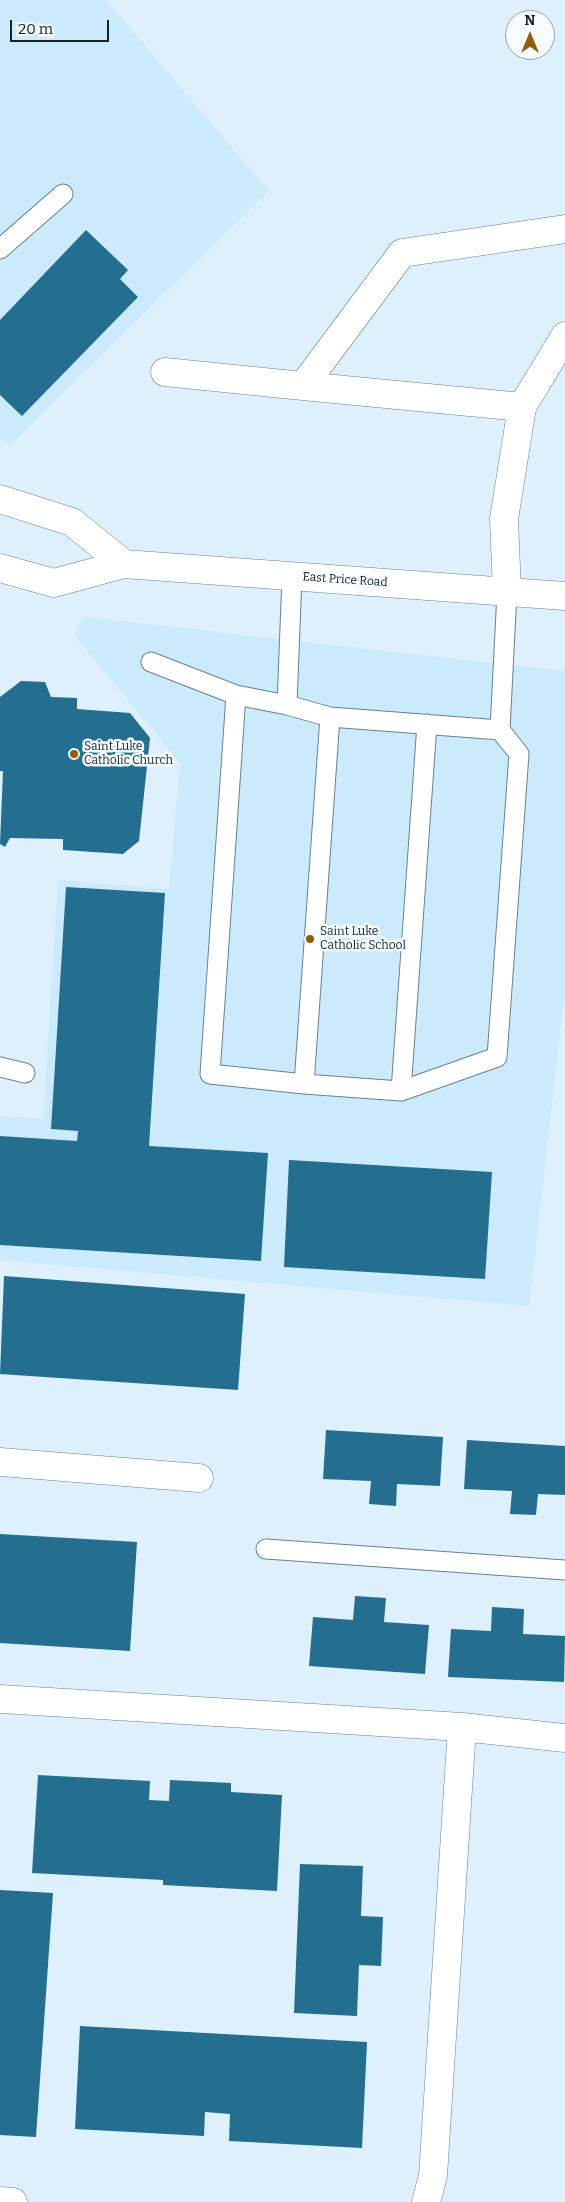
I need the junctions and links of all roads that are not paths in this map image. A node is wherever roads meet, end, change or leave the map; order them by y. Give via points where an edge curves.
1 (63, 194) dead end
2 (565, 229) edge
3 (0, 249) edge
4 (565, 336) edge
5 (166, 372) dead end
6 (303, 386) junction
7 (522, 407) junction
8 (0, 500) edge
9 (124, 564) junction
10 (0, 568) edge
11 (292, 576) junction
12 (507, 592) junction
13 (565, 596) edge
14 (151, 662) dead end
15 (236, 695) junction
16 (288, 705) junction
17 (330, 717) junction
18 (427, 724) junction
19 (500, 730) junction
20 (0, 1067) edge
21 (25, 1073) dead end
22 (304, 1084) junction
23 (401, 1091) junction
24 (0, 1462) edge
25 (199, 1478) dead end
26 (266, 1550) dead end
27 (565, 1570) edge
28 (0, 1699) edge
29 (462, 1727) junction
30 (565, 1738) edge
31 (0, 2201) edge
32 (13, 2202) edge
33 (426, 2202) edge

1 - 3 lane
2 - 6 street via 402,253
4 - 7 street
5 - 6 street
6 - 7 street
7 - 12 street via 504,520
8 - 9 street via 72,522
9 - 10 street, East Price Road via 54,583
9 - 11 street, East Price Road
11 - 12 street, East Price Road
11 - 16 lane
12 - 13 street, East Price Road
12 - 19 lane
14 - 15 lane
15 - 16 lane
15 - 22 lane via 210,1074
16 - 17 lane
17 - 18 lane
17 - 22 lane
18 - 19 lane
18 - 23 lane
19 - 23 lane via 519,754 497,1058
20 - 21 lane
22 - 23 lane
24 - 25 street
26 - 27 lane
28 - 29 street
29 - 30 street
29 - 33 street via 433,2176
31 - 32 street

